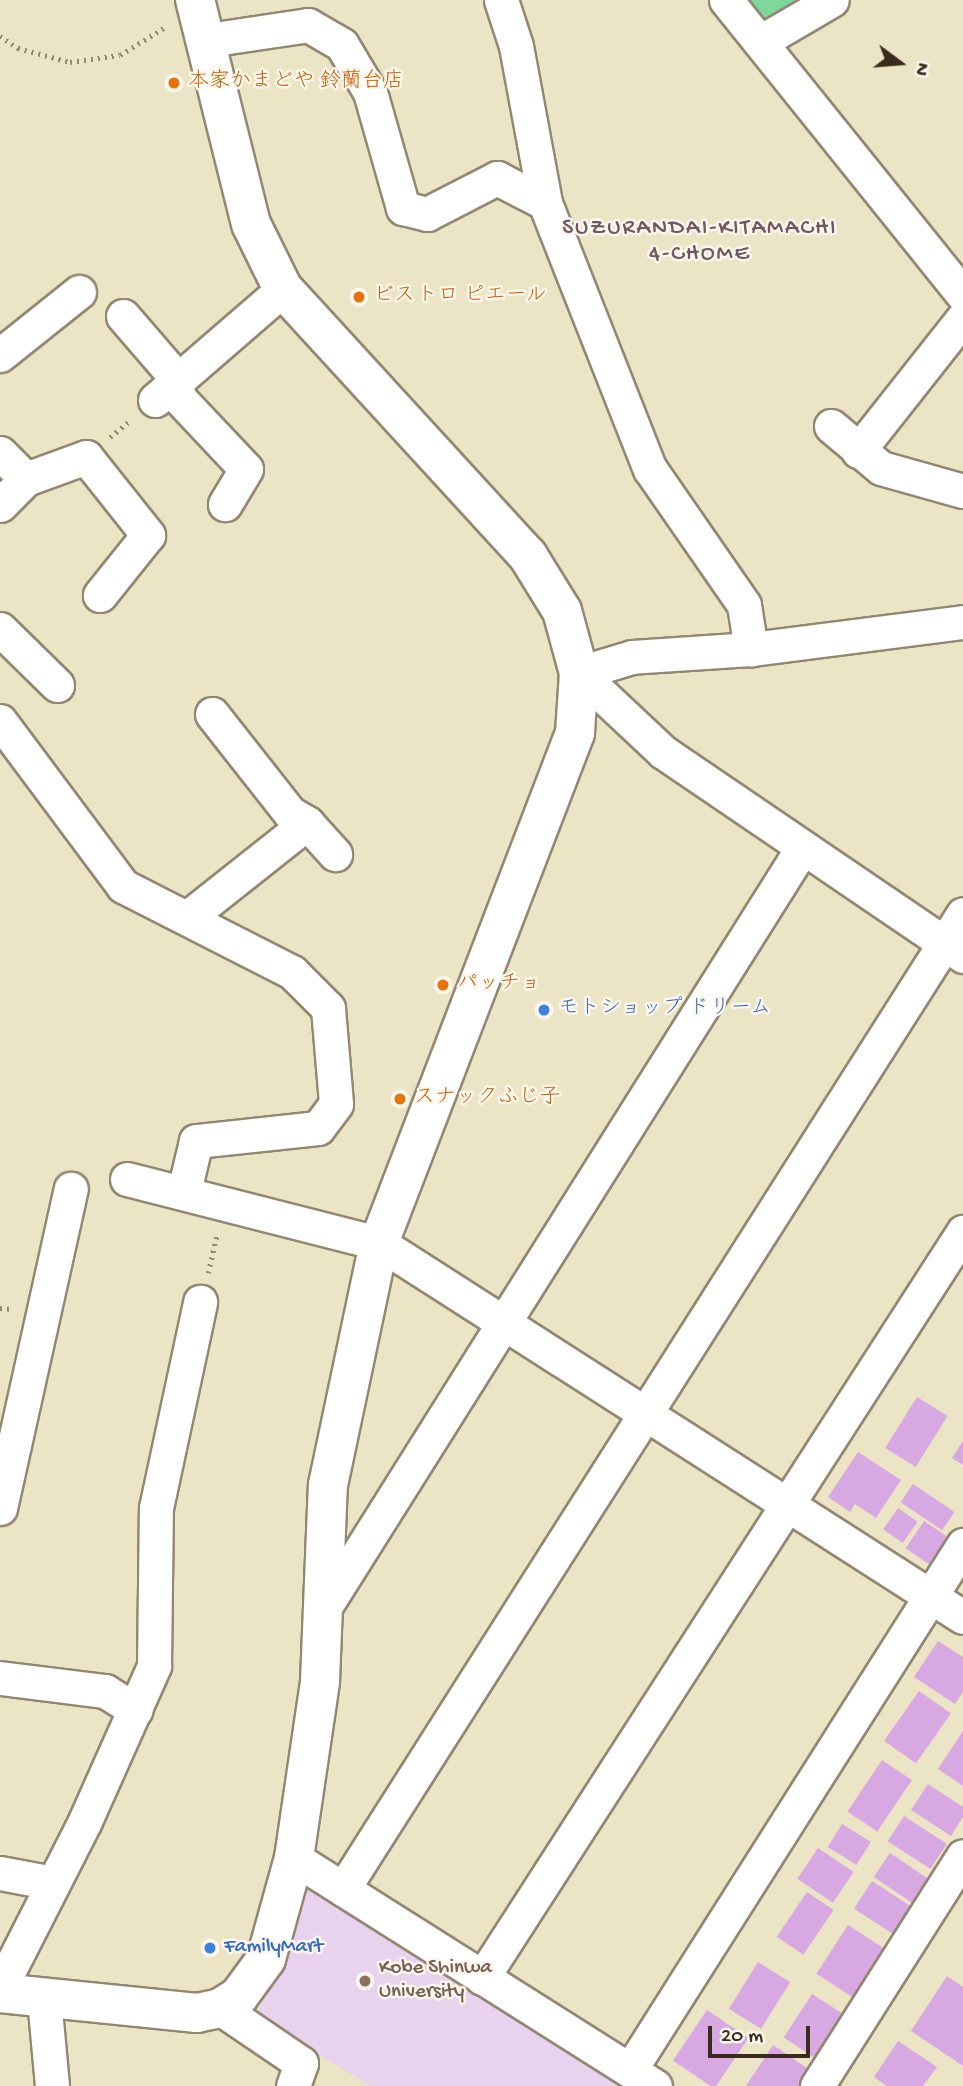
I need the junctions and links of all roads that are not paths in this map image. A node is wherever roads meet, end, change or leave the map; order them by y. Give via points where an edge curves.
1 (501, 0) edge
2 (726, 0) edge
3 (832, 0) edge
4 (200, 17) edge
5 (760, 42) junction
6 (545, 203) junction
7 (283, 289) junction
8 (79, 292) dead end
9 (963, 295) edge
10 (123, 316) dead end
11 (963, 318) edge
12 (0, 355) edge
13 (165, 392) junction
14 (831, 426) dead end
15 (858, 450) junction
16 (0, 453) edge
17 (26, 479) junction
18 (963, 491) edge
19 (225, 504) dead end
20 (0, 505) edge
21 (100, 595) dead end
22 (963, 622) edge
23 (0, 629) edge
24 (751, 649) junction
25 (579, 673) junction
26 (57, 685) dead end
27 (212, 714) dead end
28 (0, 721) edge
29 (307, 823) junction
30 (803, 847) junction
31 (335, 854) dead end
32 (963, 914) edge
33 (187, 918) junction
34 (953, 949) edge
35 (127, 1180) dead end
36 (71, 1189) dead end
37 (184, 1191) junction
38 (963, 1232) edge
39 (379, 1243) junction
40 (200, 1302) road end
41 (504, 1326) junction
42 (643, 1413) junction
43 (790, 1506) junction
44 (0, 1508) edge
45 (963, 1545) edge
46 (931, 1596) junction
47 (323, 1609) junction
48 (963, 1617) edge
49 (0, 1678) edge
50 (135, 1710) junction
51 (963, 1856) edge
52 (294, 1858) junction
53 (0, 1873) edge
54 (53, 1883) junction
55 (343, 1889) junction
56 (482, 1978) junction
57 (0, 1990) edge
58 (44, 1999) junction
59 (220, 2008) junction
60 (643, 2078) edge
61 (52, 2086) edge
62 (293, 2086) edge
63 (817, 2086) edge

1 - 6 street via 516,46
2 - 5 street
3 - 5 street
4 - 6 street via 308,25 342,45 370,92 403,208 428,214 497,178
4 - 7 street via 251,224
5 - 9 street
6 - 24 street via 650,470 744,605
7 - 13 street
7 - 25 street via 528,556 562,611
8 - 12 street
10 - 13 street via 172,373
11 - 15 street
13 - 19 street via 180,399 246,469
14 - 15 street
15 - 18 street via 881,468
16 - 17 street
17 - 20 street
17 - 21 street via 86,457 148,535
22 - 24 street
23 - 26 street
24 - 25 street via 632,657
25 - 30 street via 663,752
25 - 39 street via 575,733
27 - 29 street via 290,813
28 - 33 street via 123,886
29 - 31 street
29 - 33 street
30 - 34 street
30 - 41 street
32 - 34 street
33 - 37 street via 292,972 328,1008 336,1104 318,1128 196,1141
34 - 42 street
35 - 37 street
36 - 44 street
37 - 39 street
38 - 43 street
39 - 41 street
39 - 47 street via 328,1485
40 - 50 street via 156,1508 154,1666
41 - 42 street
41 - 47 street
42 - 43 street
42 - 55 street
43 - 46 street
43 - 56 street
45 - 46 street
46 - 48 street
46 - 60 street
47 - 52 street via 320,1681
49 - 50 street via 105,1691
50 - 54 street
51 - 63 street
52 - 55 street
52 - 59 street via 266,1959 239,1996
53 - 54 street
54 - 57 street
55 - 56 street
56 - 60 street
57 - 58 street
58 - 59 street via 173,2013
58 - 61 street
59 - 62 street via 301,2063

